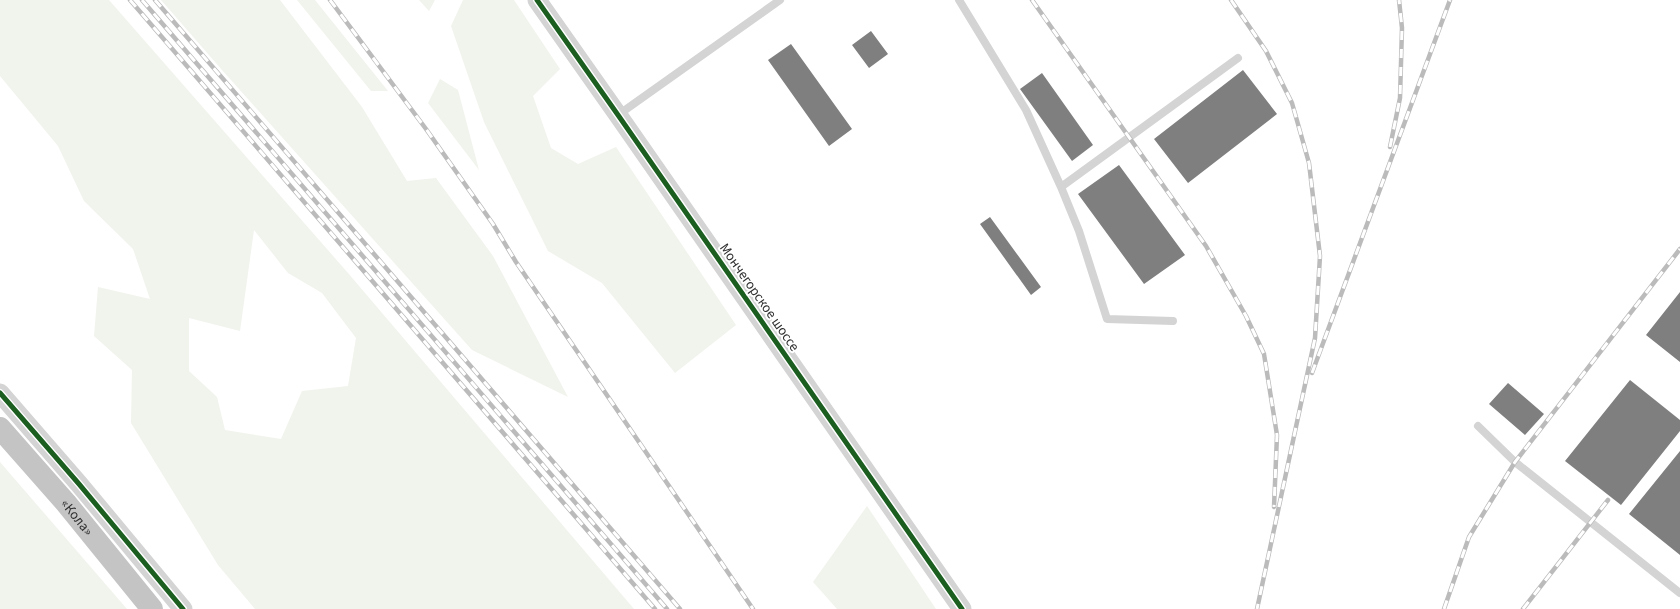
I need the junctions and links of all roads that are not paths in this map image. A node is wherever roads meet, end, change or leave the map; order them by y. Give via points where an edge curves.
1 (537, 0) edge
2 (780, 0) edge
3 (959, 0) edge
4 (1238, 58) dead end
5 (618, 115) junction
6 (1061, 187) junction
7 (1173, 321) dead end
8 (0, 393) edge
9 (1478, 426) dead end
10 (0, 428) edge
11 (1680, 593) edge
12 (152, 609) edge
13 (183, 609) edge
14 (962, 609) edge

1 - 5 street, Мончегорское шоссе
2 - 5 lane
3 - 6 lane via 1026,110
4 - 6 lane
5 - 14 street, Мончегорское шоссе
6 - 7 lane via 1079,231 1107,319
8 - 13 street
9 - 11 lane via 1515,462
10 - 12 highway, «Кола» via 66,503

